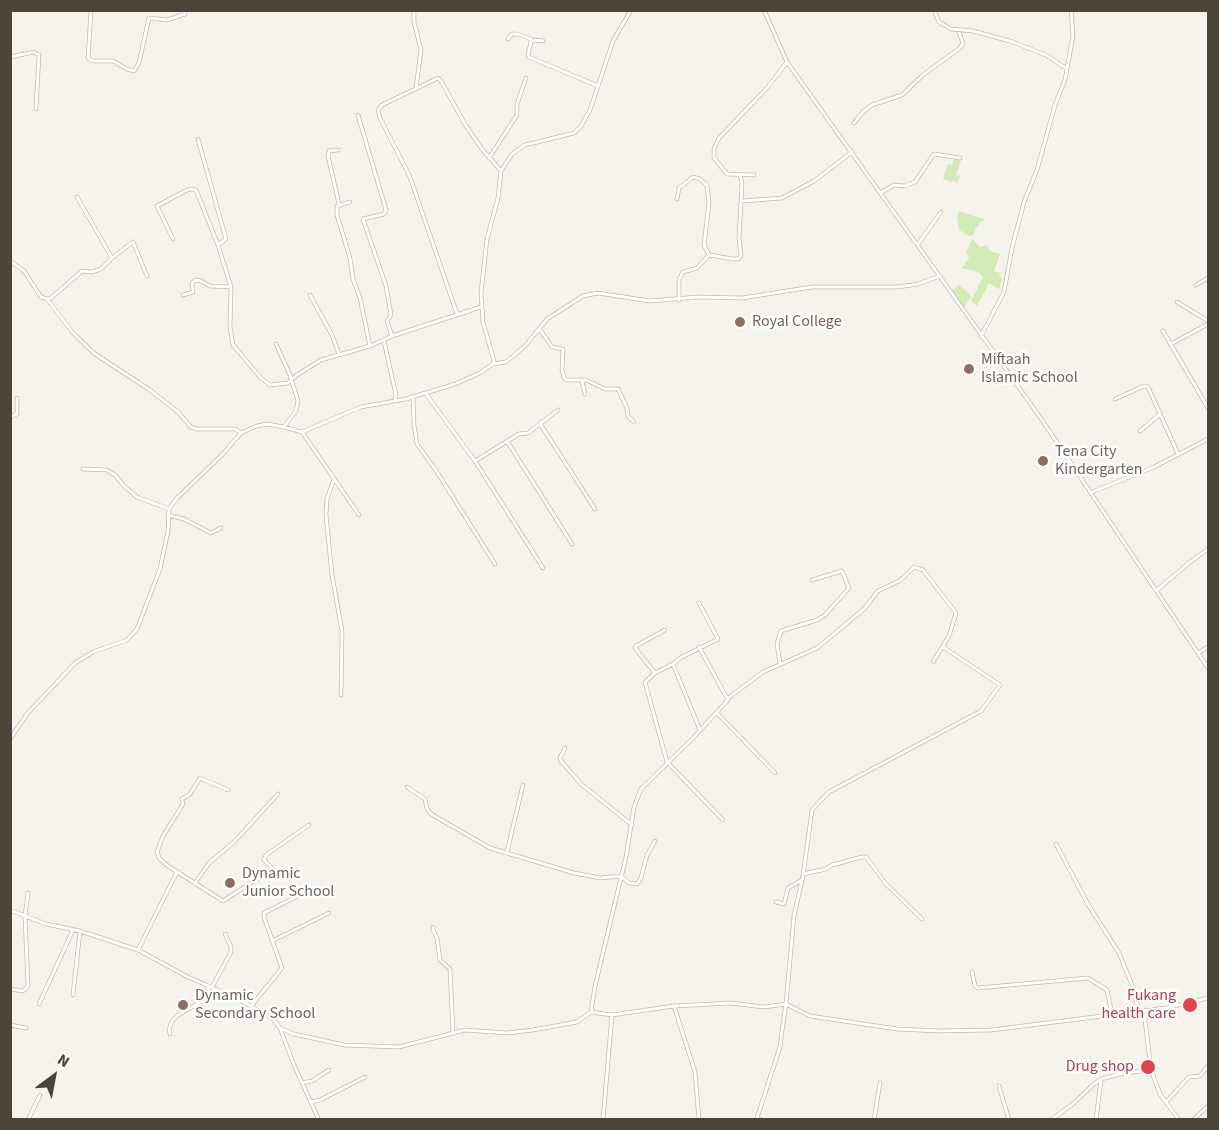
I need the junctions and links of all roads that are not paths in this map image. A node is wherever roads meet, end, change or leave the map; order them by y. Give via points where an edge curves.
1 (91, 10) edge
2 (185, 10) edge
3 (414, 10) edge
4 (631, 10) edge
5 (764, 10) edge
6 (934, 10) edge
7 (1071, 10) edge
8 (958, 30) junction
9 (508, 39) dead end
10 (543, 40) dead end
11 (531, 42) junction
12 (10, 57) edge
13 (787, 62) junction
14 (1068, 69) junction
15 (526, 78) dead end
16 (598, 86) junction
17 (417, 88) junction
18 (36, 109) dead end
19 (358, 114) dead end
20 (854, 123) dead end
21 (198, 139) dead end
22 (338, 150) dead end
23 (852, 152) junction
24 (489, 158) junction
25 (960, 158) dead end
26 (501, 171) junction
27 (740, 175) junction
28 (754, 175) dead end
29 (880, 193) junction
30 (77, 197) dead end
31 (677, 199) dead end
32 (742, 201) junction
33 (350, 202) dead end
34 (339, 204) junction
35 (941, 212) dead end
36 (173, 239) dead end
37 (918, 244) junction
38 (218, 245) junction
39 (709, 255) junction
40 (112, 258) junction
41 (10, 261) edge
42 (147, 276) dead end
43 (940, 276) junction
44 (1209, 279) edge
45 (1196, 285) dead end
46 (231, 286) junction
47 (183, 295) dead end
48 (309, 295) dead end
49 (47, 299) junction
50 (679, 300) junction
51 (1177, 302) dead end
52 (481, 307) junction
53 (456, 314) junction
54 (1209, 322) edge
55 (539, 328) junction
56 (1163, 331) dead end
57 (392, 336) junction
58 (981, 336) junction
59 (384, 341) junction
60 (276, 344) dead end
61 (1171, 344) junction
62 (370, 346) junction
63 (339, 354) junction
64 (493, 364) junction
65 (291, 380) junction
66 (582, 381) junction
67 (426, 394) junction
68 (585, 394) dead end
69 (413, 397) junction
70 (17, 398) dead end
71 (1115, 399) dead end
72 (395, 402) junction
73 (1209, 408) edge
74 (558, 410) dead end
75 (1159, 415) junction
76 (10, 417) edge
77 (634, 422) dead end
78 (541, 425) junction
79 (284, 427) junction
80 (1140, 431) dead end
81 (302, 432) junction
82 (242, 433) junction
83 (1209, 439) edge
84 (507, 441) junction
85 (1178, 454) junction
86 (475, 461) junction
87 (83, 469) dead end
88 (334, 479) junction
89 (1092, 492) junction
90 (169, 509) junction
91 (595, 509) dead end
92 (168, 515) junction
93 (359, 515) dead end
94 (221, 528) dead end
95 (572, 543) dead end
96 (1209, 549) edge
97 (495, 564) dead end
98 (543, 568) dead end
99 (812, 580) dead end
100 (1157, 591) junction
101 (699, 603) dead end
102 (665, 630) dead end
103 (699, 647) junction
104 (943, 647) junction
105 (1209, 647) edge
106 (1198, 653) junction
107 (933, 662) dead end
108 (780, 663) junction
109 (673, 664) junction
110 (1209, 668) edge
111 (655, 673) junction
112 (341, 695) dead end
113 (728, 698) junction
114 (717, 713) junction
115 (700, 730) junction
116 (10, 740) edge
117 (565, 748) dead end
118 (667, 762) junction
119 (775, 773) dead end
120 (522, 785) dead end
121 (407, 787) dead end
122 (228, 790) dead end
123 (278, 794) dead end
124 (723, 820) dead end
125 (309, 825) dead end
126 (632, 825) junction
127 (655, 841) dead end
128 (1056, 844) dead end
129 (507, 852) junction
130 (177, 872) junction
131 (803, 874) junction
132 (621, 876) junction
133 (802, 880) junction
134 (195, 883) junction
135 (28, 893) dead end
136 (302, 894) dead end
137 (776, 902) dead end
138 (10, 910) edge
139 (329, 913) dead end
140 (25, 916) junction
141 (922, 918) dead end
142 (433, 927) dead end
143 (73, 930) junction
144 (80, 932) junction
145 (225, 934) dead end
146 (272, 941) junction
147 (138, 950) junction
148 (972, 972) dead end
149 (210, 987) junction
150 (10, 989) edge
151 (73, 995) dead end
152 (1209, 998) edge
153 (39, 1004) dead end
154 (786, 1004) junction
155 (674, 1005) junction
156 (251, 1006) junction
157 (1142, 1011) junction
158 (591, 1012) junction
159 (612, 1015) junction
160 (1112, 1015) junction
161 (10, 1025) edge
162 (26, 1028) dead end
163 (280, 1028) junction
164 (453, 1033) junction
165 (170, 1034) dead end
166 (1209, 1066) edge
167 (329, 1070) dead end
168 (1151, 1070) junction
169 (365, 1077) dead end
170 (1101, 1080) junction
171 (302, 1083) junction
172 (880, 1083) dead end
173 (999, 1086) dead end
174 (40, 1095) dead end
175 (311, 1102) junction
176 (1166, 1102) junction
177 (1209, 1106) edge
178 (28, 1119) edge
179 (319, 1119) edge
180 (603, 1119) edge
181 (699, 1119) edge
182 (757, 1119) edge
183 (762, 1119) edge
184 (874, 1119) edge
185 (1009, 1119) edge
186 (1051, 1119) edge
187 (1096, 1119) edge
188 (1179, 1119) edge
189 (1193, 1119) edge

1 - 2 street via 88,58 114,61 134,70 149,18 167,20 185,14
3 - 17 street via 421,50
4 - 16 street via 613,41
5 - 13 street
6 - 8 street via 939,22
7 - 14 street via 1073,36
8 - 14 street via 1010,41 1051,57
8 - 20 street via 963,43 953,53 902,95 872,105
9 - 11 street via 516,34
10 - 11 street
11 - 16 street via 529,57
12 - 18 street via 34,52 39,56
13 - 23 street
13 - 27 street via 716,143 713,154 724,172
14 - 58 street via 1024,202 1004,292
15 - 24 street via 517,115
16 - 26 street via 578,131 525,145 512,154
17 - 24 street via 438,78
17 - 53 street via 378,110 410,177
19 - 57 street via 386,210 363,219 386,286 391,315 387,321
21 - 38 street via 226,239
22 - 34 street via 329,151 328,156
23 - 29 street
23 - 32 street via 814,181 782,198
24 - 26 street
25 - 29 street via 934,154 915,182 894,185
26 - 52 street via 487,239
27 - 28 street
27 - 32 street
29 - 37 street
30 - 40 street
31 - 39 street via 679,188 693,177 707,185 704,244
32 - 39 street via 741,256 733,259
33 - 34 street
34 - 62 street via 337,215
35 - 37 street
36 - 38 street via 157,206 189,189 196,190
37 - 43 street
38 - 46 street
39 - 50 street via 697,268 682,272
40 - 42 street via 134,243
40 - 49 street via 101,269 79,273
41 - 49 street via 24,271 41,297
43 - 50 street via 898,287 818,286 742,298
43 - 58 street
44 - 45 street
46 - 47 street via 210,286 196,280 192,292
46 - 65 street via 233,345 270,385
48 - 63 street
49 - 82 street via 95,354 150,390 191,427 235,429
50 - 55 street via 650,301 598,293 583,296
51 - 54 street
52 - 53 street
52 - 64 street
53 - 57 street
54 - 61 street
55 - 64 street via 512,357
55 - 66 street via 552,347 563,349 564,378
56 - 61 street
57 - 59 street
58 - 89 street
59 - 62 street
59 - 72 street
60 - 65 street
61 - 73 street
62 - 63 street
63 - 65 street via 321,360
64 - 67 street
65 - 79 street via 298,401
66 - 68 street
66 - 77 street via 618,389
67 - 69 street
67 - 86 street
69 - 72 street
69 - 97 street via 417,444
70 - 76 street via 18,413
71 - 75 street via 1146,386
72 - 81 street via 361,407
74 - 78 street
75 - 80 street
75 - 85 street
78 - 84 street
78 - 91 street
79 - 81 street
79 - 82 street via 261,425
81 - 88 street
82 - 90 street
83 - 85 street
84 - 86 street
84 - 95 street
85 - 89 street
86 - 98 street
87 - 90 street via 107,470 137,497
88 - 93 street
88 - 112 street via 326,515 342,631
89 - 100 street
90 - 92 street
92 - 94 street via 211,533
92 - 116 street via 160,569 137,629 127,640 75,663 27,714
96 - 100 street
99 - 108 street via 842,571 849,588 825,615 781,631 777,644
100 - 106 street
101 - 103 street via 718,637
102 - 111 street via 635,648
103 - 109 street
103 - 113 street
104 - 107 street
104 - 108 street via 956,613 923,570 914,567 901,580 878,591 864,609 817,648
104 - 131 street via 999,682 999,688 981,711 967,720 824,796 811,813
105 - 106 street
106 - 110 street
108 - 113 street
109 - 111 street
109 - 115 street
111 - 118 street via 645,682
113 - 114 street
114 - 115 street
114 - 119 street
115 - 118 street
117 - 126 street via 561,761 581,784
118 - 124 street
118 - 126 street via 641,789
120 - 129 street
121 - 129 street via 425,799 430,814 490,848
122 - 130 street via 201,777 182,799 183,804 157,852 161,861
123 - 134 street via 210,862
125 - 134 street via 266,855 264,860 271,870 223,901
126 - 132 street
127 - 132 street via 639,883 629,883
128 - 157 street via 1119,953
129 - 132 street via 574,873 600,878
130 - 134 street
130 - 147 street
131 - 133 street
131 - 141 street via 866,857 886,884
132 - 158 street
133 - 137 street via 788,888 784,904
133 - 154 street via 794,916
135 - 140 street
136 - 146 street via 264,913
138 - 140 street
139 - 146 street
140 - 143 street
140 - 150 street via 28,986 24,991
142 - 164 street via 440,960 450,969
143 - 144 street
143 - 153 street
144 - 147 street
144 - 151 street
145 - 149 street via 231,952
146 - 156 street via 282,968
147 - 149 street
148 - 160 street via 978,988 1088,978 1107,990
149 - 156 street
149 - 165 street via 204,1000 172,1021
152 - 157 street
154 - 155 street
154 - 160 street via 810,1016 939,1031 991,1030
154 - 182 street via 780,1047
155 - 159 street
155 - 181 street via 694,1072
156 - 163 street via 272,1018
157 - 160 street
157 - 168 street
158 - 159 street
158 - 164 street via 577,1022 533,1030
159 - 180 street
161 - 162 street
163 - 164 street via 335,1043 382,1048
163 - 171 street
166 - 176 street via 1200,1076 1189,1077
167 - 171 street
168 - 170 street
168 - 176 street
169 - 175 street
170 - 186 street
170 - 187 street
171 - 175 street
172 - 184 street
173 - 185 street
174 - 178 street
175 - 179 street
176 - 188 street
177 - 189 street
182 - 183 street

